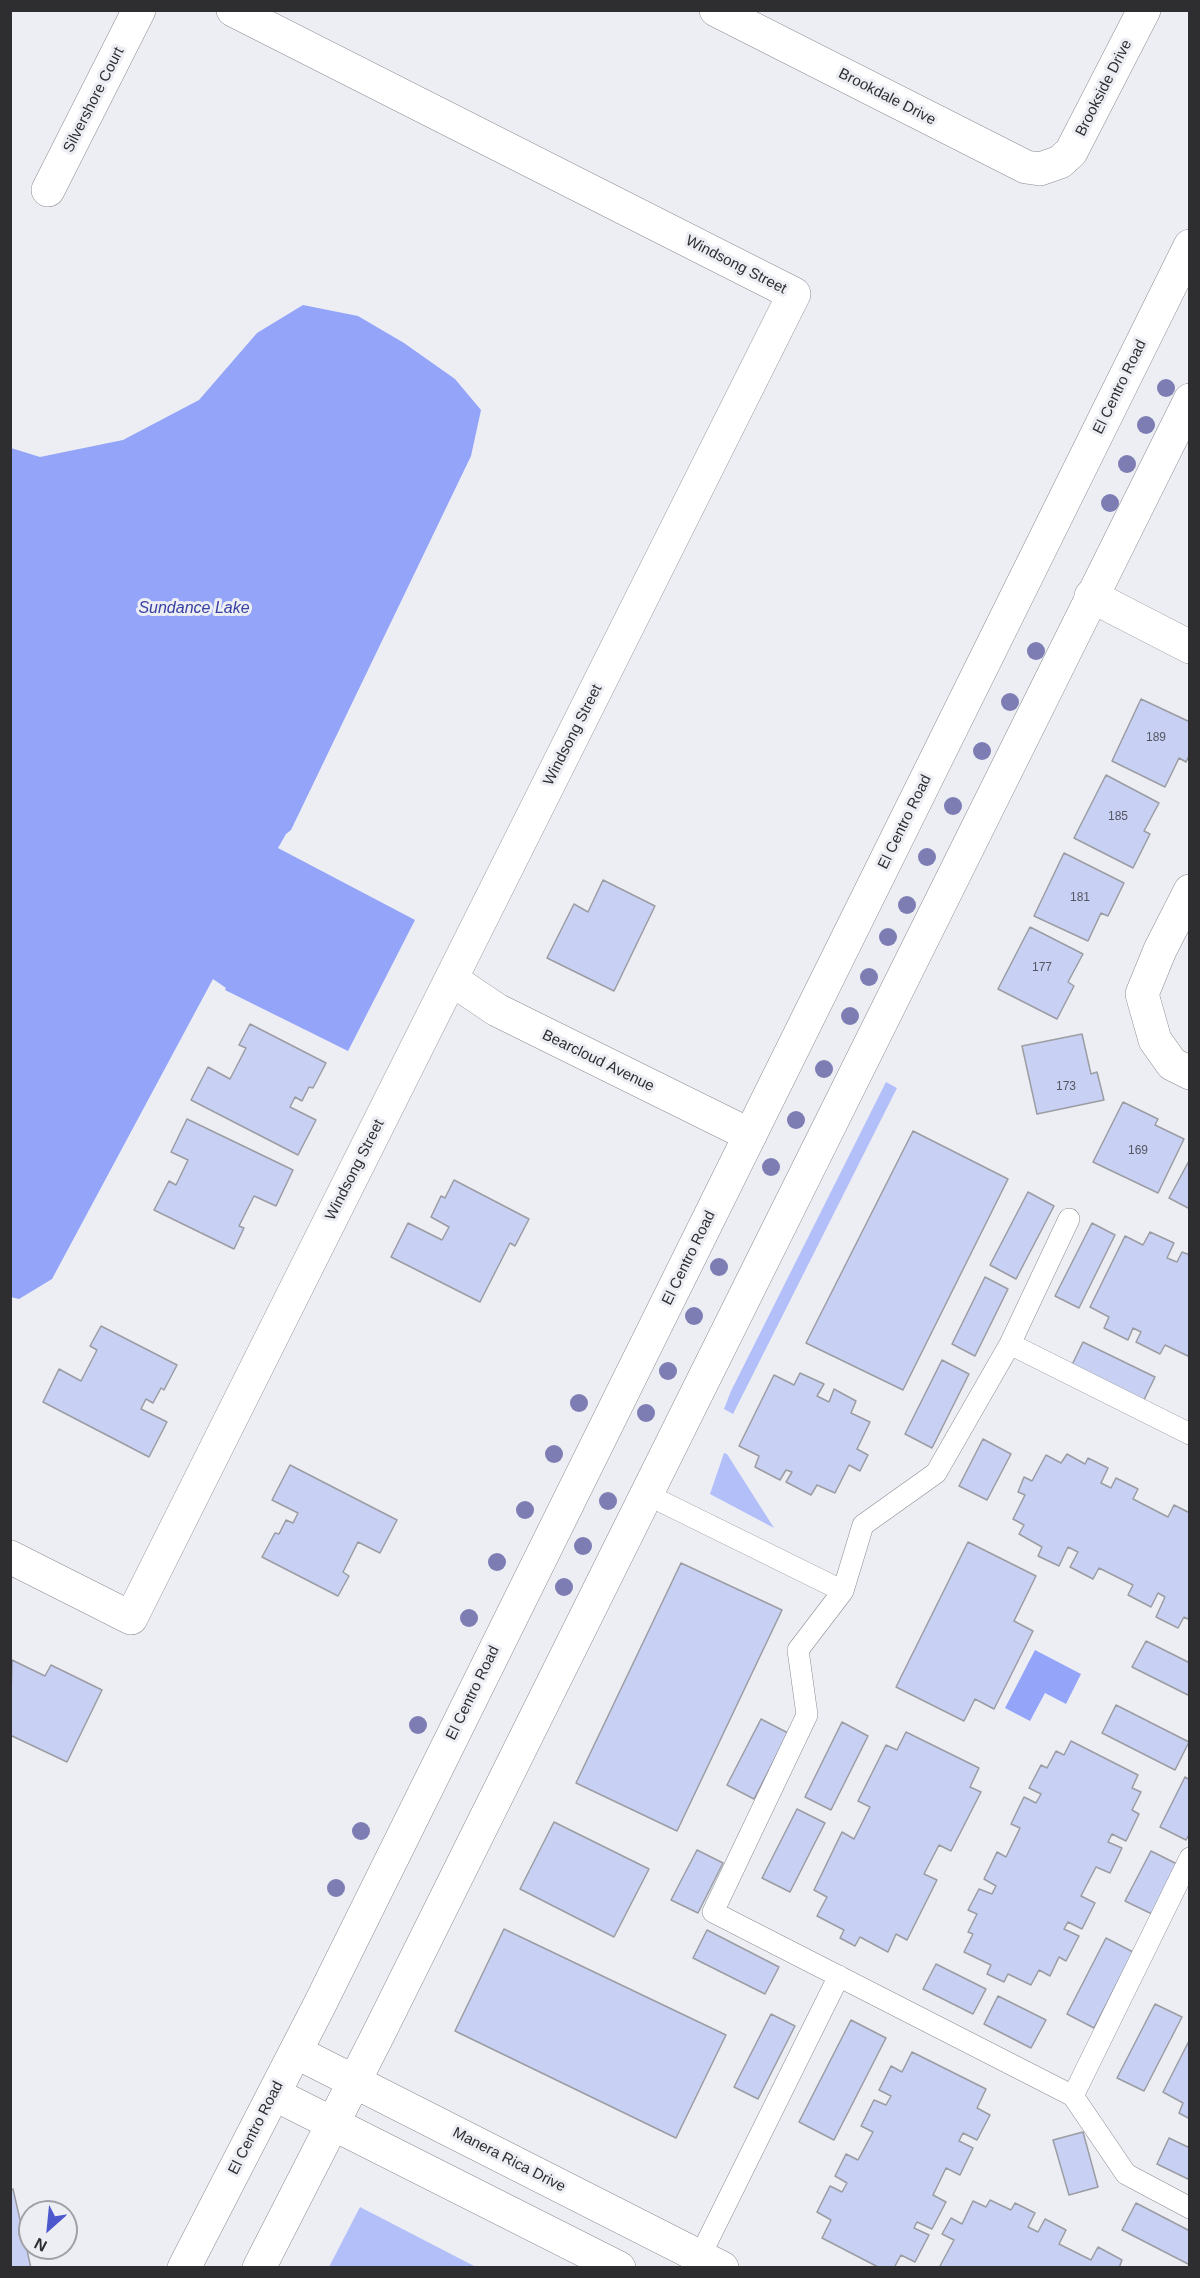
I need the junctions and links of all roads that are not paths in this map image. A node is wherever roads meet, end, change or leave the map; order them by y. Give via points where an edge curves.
1 (139, 10) edge
2 (233, 10) edge
3 (716, 10) edge
4 (1143, 10) edge
5 (1060, 162) joint
6 (48, 190) dead end
7 (1190, 246) edge
8 (1190, 400) edge
9 (1091, 596) junction
10 (1190, 647) edge
11 (1190, 891) edge
12 (450, 979) junction
13 (1190, 1073) edge
14 (750, 1135) junction
15 (1069, 1219) dead end
16 (1010, 1344) junction
17 (1190, 1434) edge
18 (646, 1494) junction
19 (10, 1557) edge
20 (843, 1591) junction
21 (1190, 1858) edge
22 (840, 1976) junction
23 (296, 2052) junction
24 (354, 2081) junction
25 (274, 2094) junction
26 (1073, 2096) junction
27 (332, 2124) junction
28 (1190, 2208) edge
29 (711, 2262) edge
30 (184, 2268) edge
31 (258, 2268) edge
32 (619, 2268) edge

1 - 6 street, Silvershore Court
2 - 12 street, Windsong Street via 794,294
3 - 5 street, Brookdale Drive via 1026,167 1040,169
4 - 5 street, Brookside Drive via 1071,152
7 - 14 street, El Centro Road
8 - 9 street
9 - 10 street
9 - 18 street
11 - 13 street via 1142,994 1155,1040 1172,1064
12 - 14 street, Bearcloud Avenue via 497,1010
12 - 19 street, Windsong Street via 131,1618
14 - 23 street, El Centro Road
15 - 16 lane
16 - 17 lane
16 - 20 lane via 936,1473 863,1525
18 - 20 lane
18 - 24 street
20 - 22 lane via 798,1650 807,1715 713,1912
21 - 26 lane
22 - 26 lane
22 - 29 lane
23 - 24 street, Manera Rica Drive
23 - 25 street, El Centro Road
24 - 27 street
24 - 29 street, Manera Rica Drive
25 - 27 street
25 - 30 street, El Centro Road
26 - 28 lane via 1126,2174
27 - 31 street
27 - 32 street

